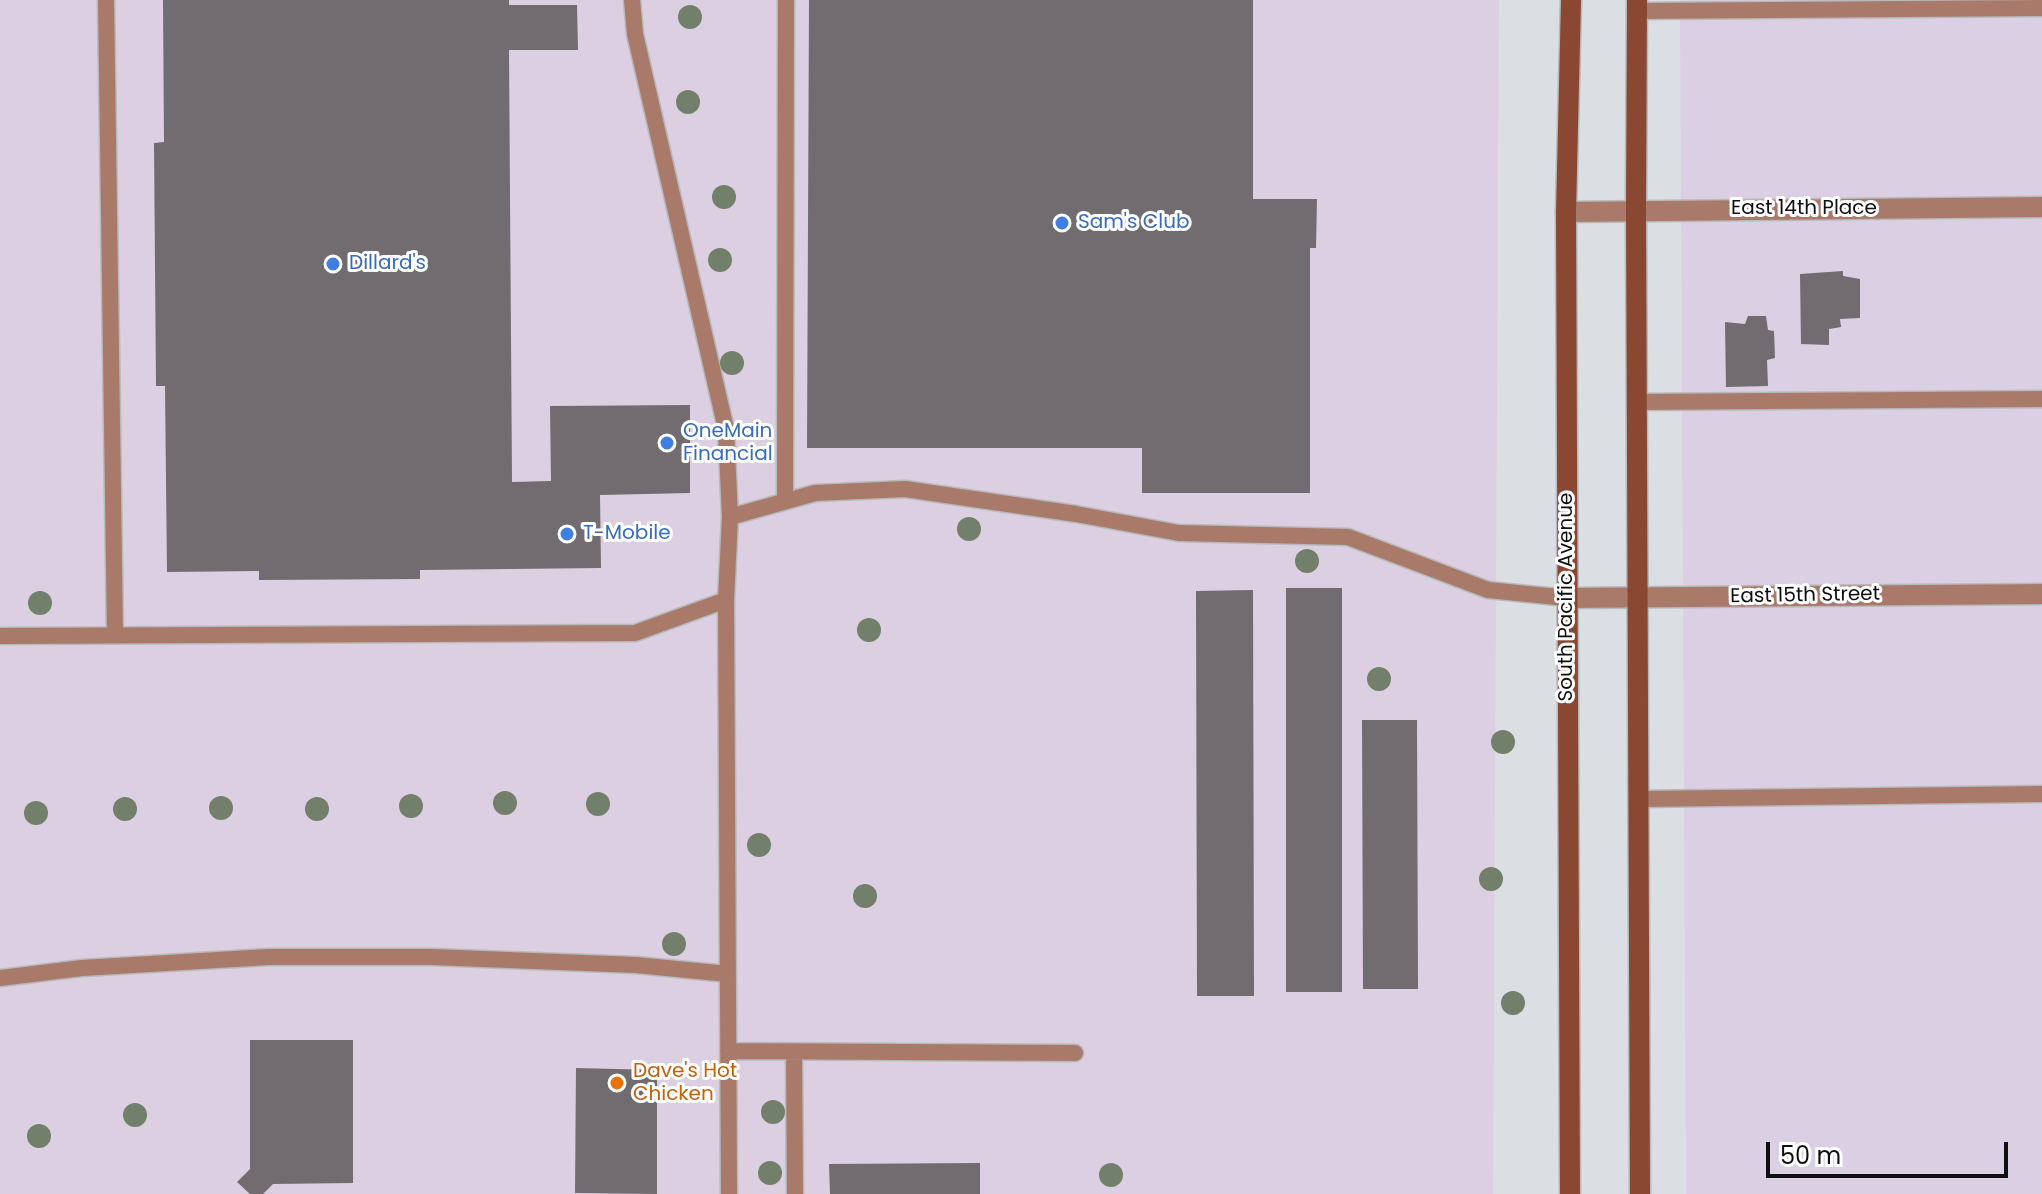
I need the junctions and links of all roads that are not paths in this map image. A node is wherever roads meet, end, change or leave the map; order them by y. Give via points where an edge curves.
1 (106, 0) edge
2 (632, 0) edge
3 (786, 0) edge
4 (1571, 0) edge
5 (1637, 5) edge
6 (2042, 8) edge
7 (2042, 207) edge
8 (1636, 211) junction
9 (1566, 212) junction
10 (2042, 399) edge
11 (1637, 402) junction
12 (785, 501) junction
13 (730, 517) junction
14 (2042, 594) edge
15 (1567, 598) junction
16 (1638, 598) junction
17 (726, 600) junction
18 (115, 635) junction
19 (0, 636) edge
20 (2042, 794) edge
21 (1639, 799) junction
22 (728, 974) junction
23 (0, 978) edge
24 (728, 1051) junction
25 (794, 1052) junction
26 (1075, 1053) dead end
27 (729, 1194) edge
28 (795, 1194) edge
29 (1570, 1194) edge
30 (1640, 1194) edge

1 - 18 lane
2 - 13 lane via 635,34 726,429
3 - 12 lane
4 - 9 street, South Pacific Avenue
5 - 6 lane
5 - 8 street
7 - 8 street, East 14th Place
8 - 9 street, East 14th Place
8 - 11 street
9 - 15 street, South Pacific Avenue
10 - 11 lane
11 - 16 street
12 - 13 lane
12 - 15 lane via 815,493 905,489 1179,533 1348,537 1488,590
13 - 17 lane
14 - 16 street, East 15th Street
15 - 16 street, East 15th Street
15 - 29 street, South Pacific Avenue
16 - 21 street
17 - 18 lane via 635,633
17 - 22 lane
18 - 19 lane
20 - 21 lane
21 - 30 street
22 - 23 lane via 432,957 268,957
22 - 24 lane
24 - 25 lane
24 - 27 lane
25 - 26 lane
25 - 28 lane

